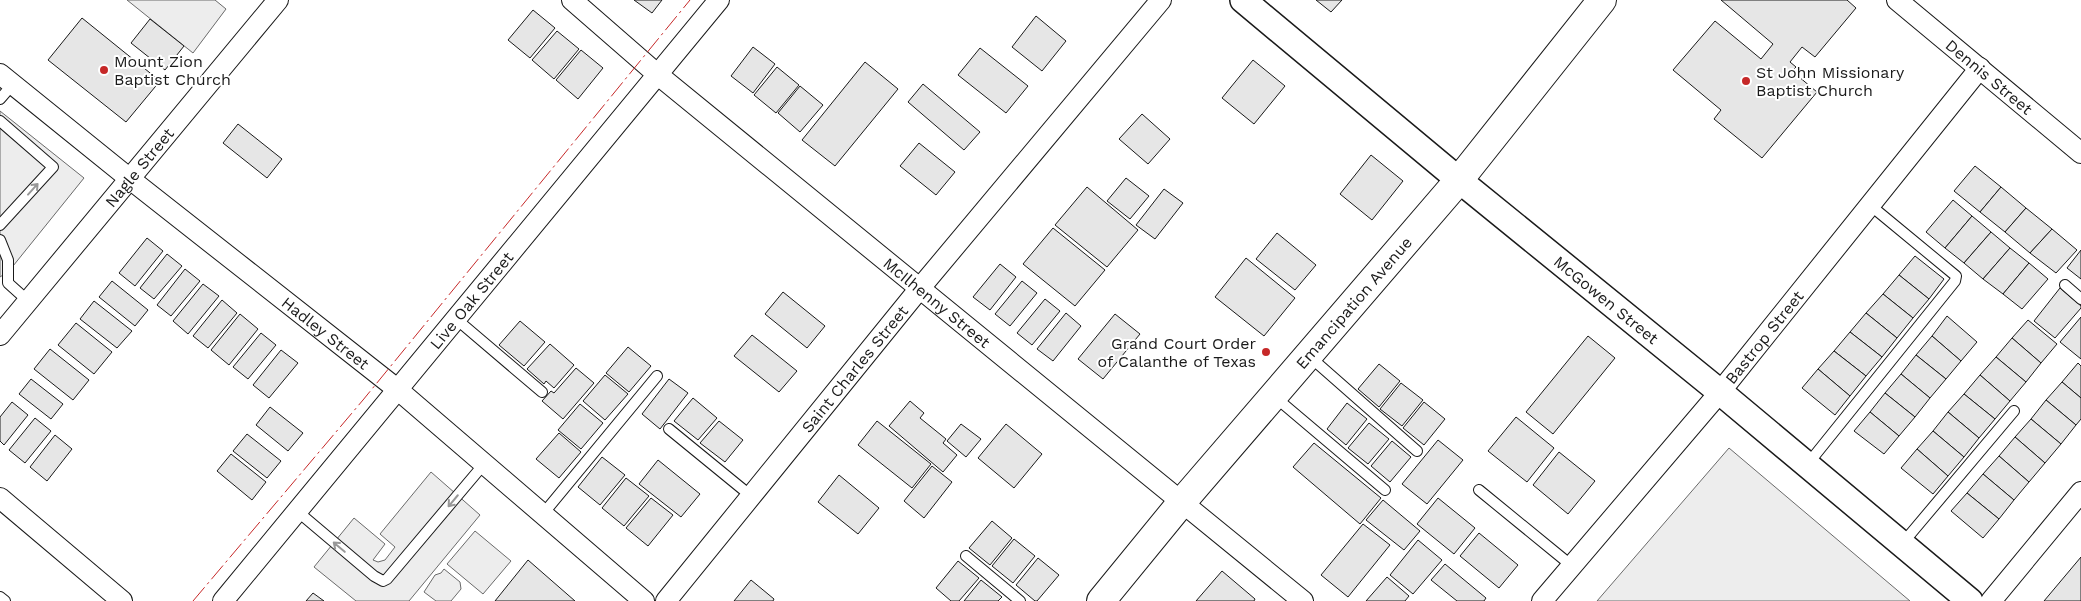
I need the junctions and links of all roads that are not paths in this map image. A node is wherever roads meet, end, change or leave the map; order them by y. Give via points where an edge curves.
1 (278, 0) edge
2 (572, 0) edge
3 (719, 0) edge
4 (1161, 0) edge
5 (1243, 0) edge
6 (1602, 0) edge
7 (1897, 0) edge
8 (1980, 68) junction
9 (657, 74) junction
10 (4, 86) edge
11 (0, 122) edge
12 (2081, 153) edge
13 (130, 179) junction
14 (1459, 180) junction
15 (1870, 205) junction
16 (0, 225) edge
17 (0, 240) edge
18 (2065, 285) dead end
19 (920, 288) junction
20 (2081, 299) edge
21 (28, 301) junction
22 (455, 318) junction
23 (0, 335) edge
24 (1308, 355) junction
25 (657, 376) dead end
26 (397, 389) junction
27 (542, 392) dead end
28 (1720, 392) junction
29 (1274, 395) junction
30 (2014, 411) dead end
31 (668, 429) dead end
32 (1417, 451) dead end
33 (484, 464) junction
34 (1807, 465) junction
35 (1385, 490) dead end
36 (1479, 490) dead end
37 (2081, 492) edge
38 (751, 496) junction
39 (0, 498) edge
40 (1182, 502) junction
41 (297, 511) junction
42 (543, 514) junction
43 (1902, 545) junction
44 (966, 556) dead end
45 (1572, 566) junction
46 (0, 597) edge
47 (5, 601) edge
48 (122, 601) edge
49 (223, 601) edge
50 (644, 601) edge
51 (666, 601) edge
52 (1020, 601) edge
53 (1101, 601) edge
54 (1304, 601) edge
55 (1542, 601) edge
56 (1970, 601) edge
57 (1991, 601) edge

1 - 13 street, Nagle Street
2 - 9 street, McIlhenny Street
3 - 9 street, Live Oak Street
4 - 19 street, Saint Charles Street
5 - 14 street, McGowen Street
6 - 14 main road, Emancipation Avenue
7 - 8 street, Dennis Street
8 - 12 street, Dennis Street
8 - 15 street, Bastrop Street
9 - 19 street, McIlhenny Street
9 - 22 street, Live Oak Street
10 - 13 street, Hadley Street
16 -> 11 lane via 53,166
13 - 21 street, Nagle Street
13 - 26 street, Hadley Street
14 - 24 main road, Emancipation Avenue
14 - 28 street, McGowen Street
15 - 28 street, Bastrop Street
15 - 34 lane via 1956,276 1955,281
17 - 21 lane via 8,260 8,282
18 - 20 lane
19 - 38 street, Saint Charles Street
19 - 40 street, McIlhenny Street
21 - 23 street, Nagle Street
22 - 26 street, Live Oak Street
22 - 27 lane
24 - 29 main road, Emancipation Avenue
24 - 32 lane
25 - 42 lane
26 - 33 street, Hadley Street
26 - 41 street, Live Oak Street
28 - 34 street, McGowen Street
28 - 45 street, Bastrop Street
29 - 35 lane
29 - 40 main road, Emancipation Avenue
30 - 43 lane
31 - 38 lane
33 -> 41 lane via 387,580 374,576
33 - 42 street, Hadley Street
34 - 43 street, McGowen Street
36 - 45 lane
37 - 57 street
38 - 51 street, Saint Charles Street
39 - 48 street
40 - 53 main road, Emancipation Avenue
40 - 54 street, McIlhenny Street
41 - 49 street, Live Oak Street
42 - 50 street, Hadley Street
43 - 56 street, McGowen Street
44 - 52 lane
45 - 55 street, Bastrop Street
46 - 47 lane

